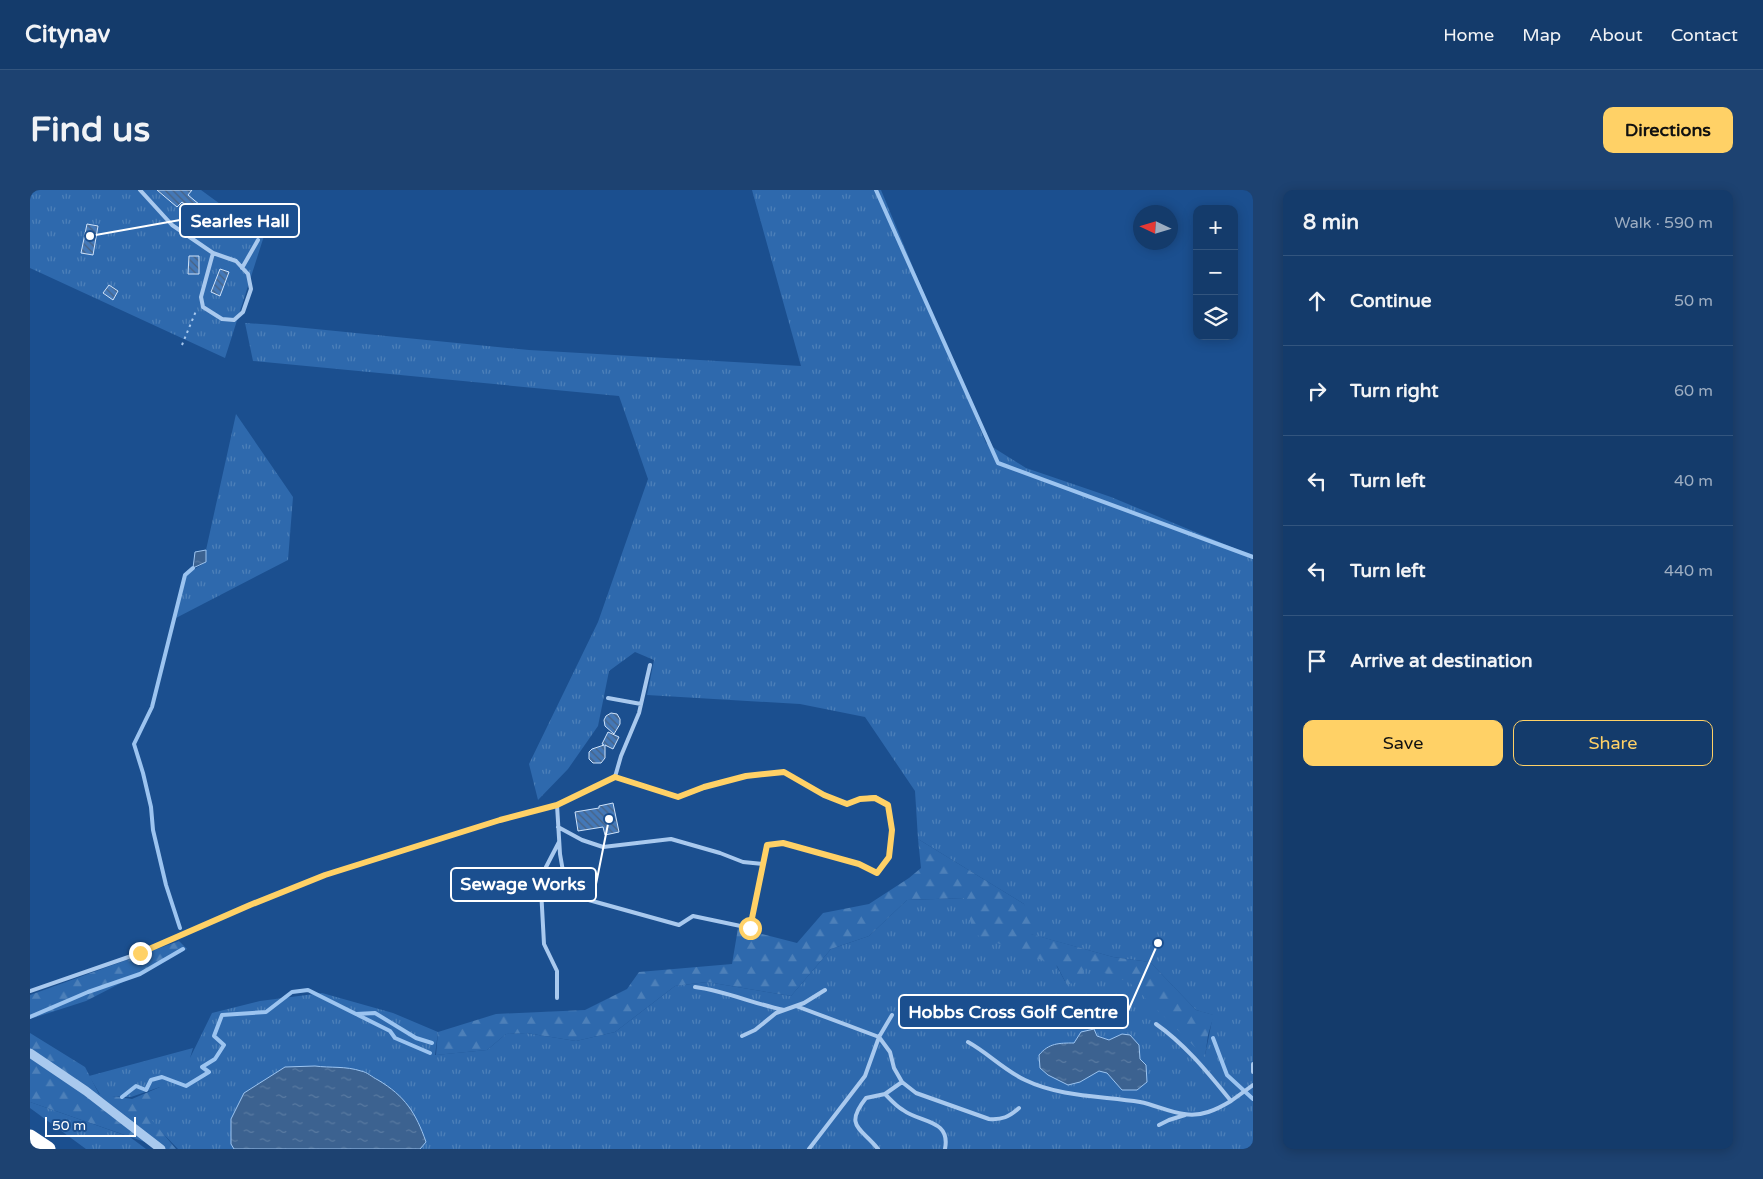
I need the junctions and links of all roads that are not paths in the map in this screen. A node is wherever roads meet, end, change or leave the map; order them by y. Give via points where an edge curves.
1 (140, 190) edge
2 (258, 240) dead end
3 (213, 253) junction
4 (242, 268) junction
5 (650, 665) dead end
6 (608, 698) dead end
7 (641, 704) junction
8 (615, 777) junction
9 (557, 805) junction
10 (558, 827) junction
11 (559, 841) junction
12 (763, 864) junction
13 (695, 987) dead end
14 (825, 990) dead end
15 (30, 991) edge
16 (557, 998) dead end
17 (796, 1006) junction
18 (784, 1010) junction
19 (892, 1014) dead end
20 (1156, 1024) dead end
21 (742, 1036) dead end
22 (878, 1037) junction
23 (968, 1042) dead end
24 (30, 1053) edge
25 (1253, 1064) edge
26 (1253, 1072) edge
27 (902, 1082) junction
28 (1253, 1085) edge
29 (885, 1094) junction
30 (1231, 1101) junction
31 (1018, 1108) dead end
32 (1185, 1114) junction
33 (1159, 1125) dead end
34 (30, 1137) edge
35 (48, 1149) edge
36 (160, 1149) edge
37 (808, 1149) edge
38 (878, 1149) edge
39 (945, 1149) edge

1 - 3 lane via 172,226
2 - 4 lane
3 - 4 lane via 236,261
3 - 4 lane via 201,297 202,307 222,319 234,320 243,312 251,289 248,274
5 - 7 lane
6 - 7 lane
7 - 8 lane
8 - 9 lane
8 - 12 lane via 678,797 746,776 784,772 847,804 875,798 888,805 892,830 889,857 877,873 859,864 783,843 767,845
9 - 10 lane
9 - 15 lane via 325,875 140,953
10 - 11 lane
10 - 12 lane via 603,847 671,839 720,852 743,862
11 - 12 lane via 567,894 679,925 693,916 750,928
11 - 16 lane via 546,866 540,889 544,944 557,971
13 - 18 lane
14 - 17 lane
17 - 18 lane
17 - 22 lane
18 - 21 lane
19 - 22 lane
20 - 30 lane via 1198,1061
22 - 27 lane via 890,1052
22 - 37 lane via 866,1076
23 - 32 lane via 1025,1080 1058,1092 1143,1103
24 - 36 street via 86,1091
25 - 26 lane
27 - 29 lane
27 - 31 lane via 916,1093 989,1119 1000,1120
28 - 30 lane
29 - 38 lane via 866,1098 855,1117 857,1128
29 - 39 lane via 903,1111 944,1131
30 - 32 lane via 1204,1114
32 - 33 lane
34 - 35 highway

